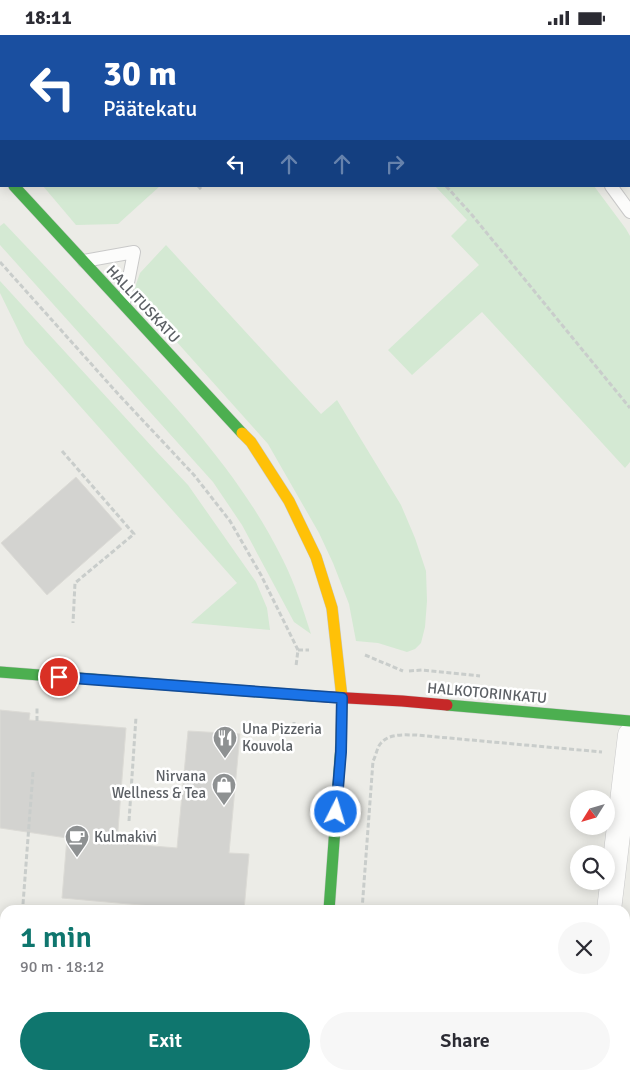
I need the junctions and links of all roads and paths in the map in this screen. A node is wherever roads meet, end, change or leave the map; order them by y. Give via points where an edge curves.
1 (15, 187) edge
2 (447, 187) edge
3 (612, 187) edge
4 (630, 212) edge
5 (82, 261) junction
6 (0, 262) edge
7 (124, 305) junction
8 (630, 409) edge
9 (62, 451) dead end
10 (73, 623) dead end
11 (357, 652) dead end
12 (295, 667) dead end
13 (0, 672) edge
14 (480, 676) dead end
15 (342, 698) junction
16 (37, 708) dead end
17 (136, 717) dead end
18 (37, 721) dead end
19 (630, 721) edge
20 (629, 745) edge
21 (33, 772) dead end
22 (129, 821) dead end
23 (23, 903) dead end
24 (329, 905) edge
25 (362, 905) edge
26 (609, 905) edge

1 - 5 street, HALLITUSKATU
2 - 8 path
3 - 4 lane
5 - 7 street, HALLITUSKATU
5 - 7 lane via 134,252
6 - 12 path via 194,475 230,521 298,650
7 - 15 street, HALLITUSKATU via 251,442 289,501 316,557 332,608
9 - 10 path via 134,534 75,583
11 - 14 path via 402,671
13 - 15 street, HALKOTORINKATU
15 - 19 street, HALKOTORINKATU
15 - 24 street, HALLITUSKATU
16 - 18 path
17 - 22 path
20 - 25 path via 399,734 386,739 380,744 374,761
20 - 26 street
21 - 23 path

